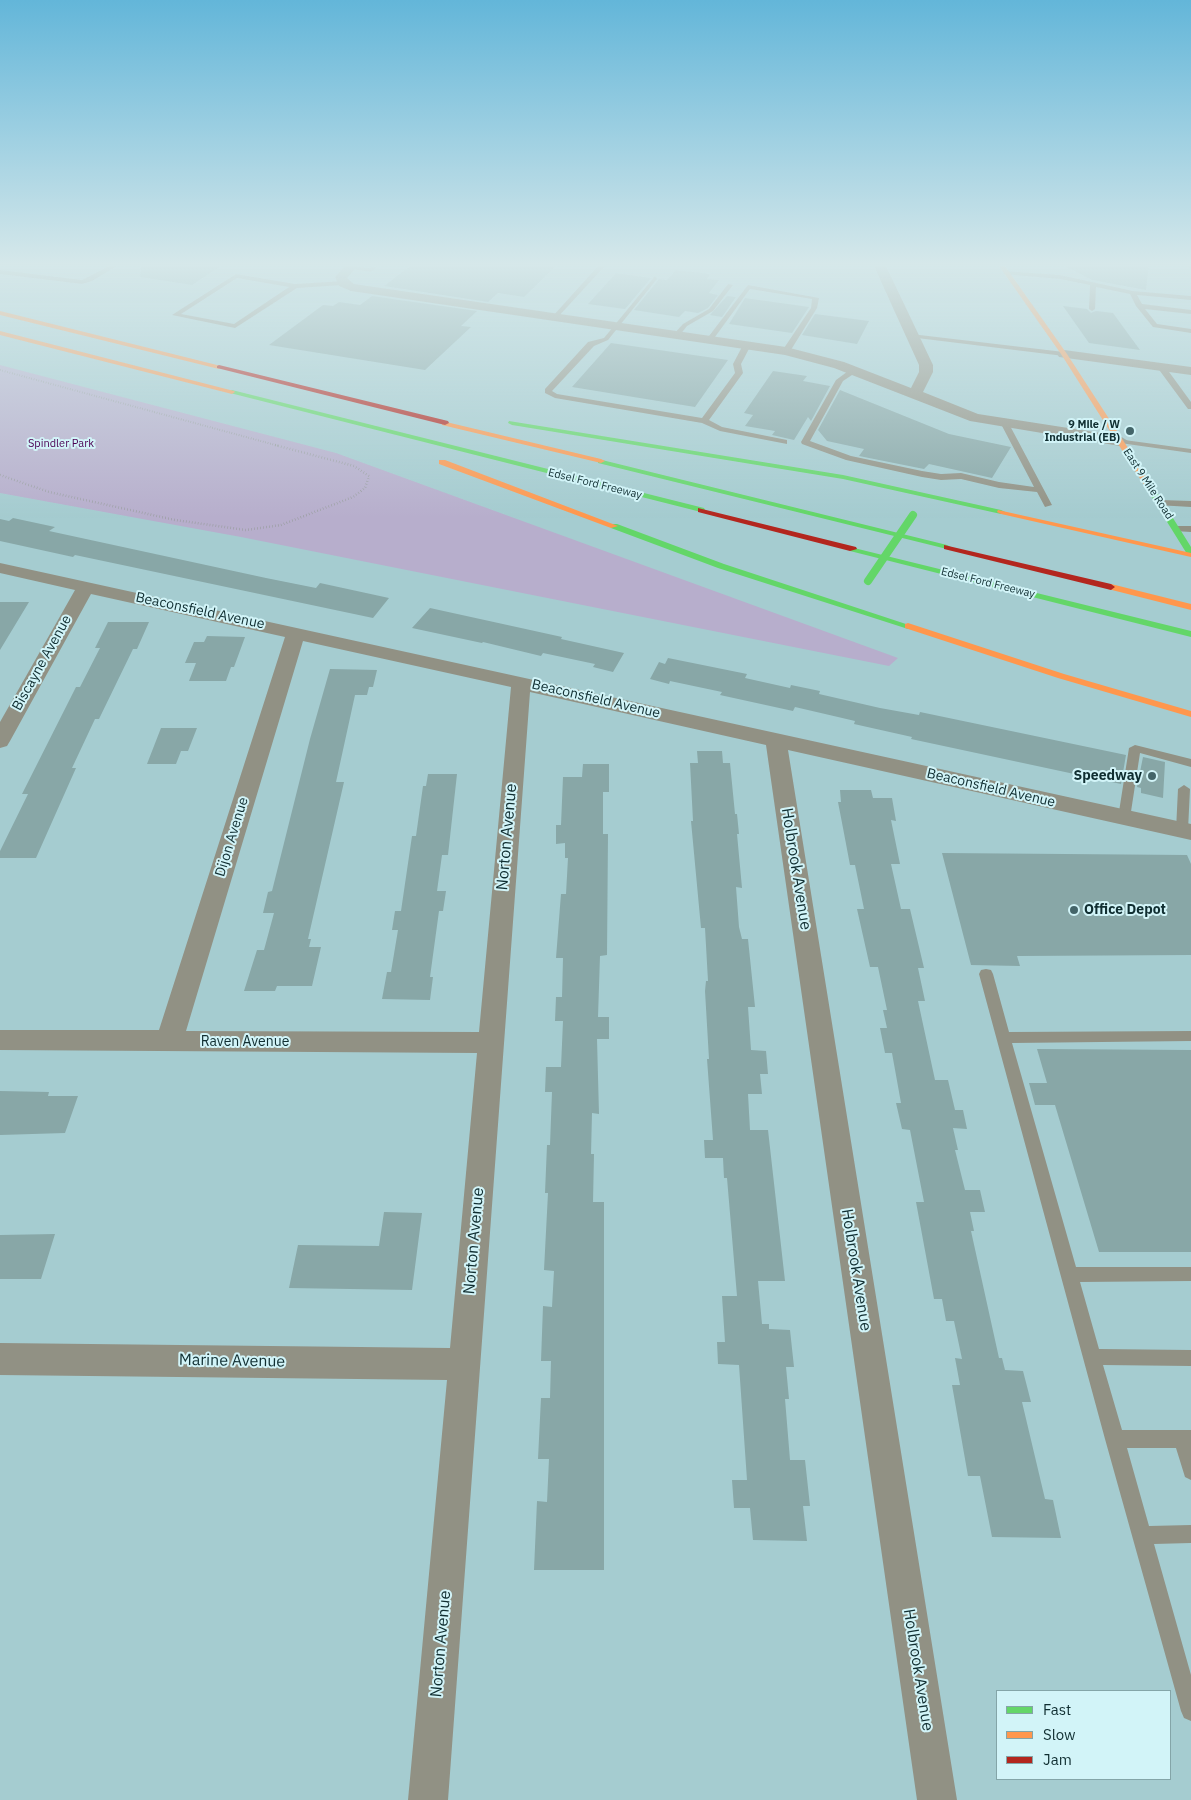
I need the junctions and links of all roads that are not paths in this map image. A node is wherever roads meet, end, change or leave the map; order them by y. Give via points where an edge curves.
1 (66, 350) edge
2 (150, 350) edge
3 (586, 350) edge
4 (744, 350) edge
5 (780, 350) edge
6 (918, 350) edge
7 (1030, 350) edge
8 (1061, 350) edge
9 (786, 351) joint
10 (1064, 354) junction
11 (1161, 367) junction
12 (854, 371) junction
13 (1191, 371) edge
14 (321, 392) junction
15 (914, 396) junction
16 (1191, 407) edge
17 (451, 412) dead end
18 (496, 420) dead end
19 (704, 421) junction
20 (346, 422) junction
21 (1005, 424) junction
22 (1120, 441) junction
23 (784, 442) dead end
24 (396, 445) dead end
25 (1191, 451) edge
26 (428, 456) dead end
27 (1040, 490) junction
28 (948, 500) junction
29 (1160, 503) junction
30 (1191, 504) edge
31 (1048, 506) dead end
32 (1177, 529) junction
33 (1191, 529) edge
34 (1191, 555) edge
35 (0, 568) edge
36 (87, 587) junction
37 (1191, 608) edge
38 (862, 612) junction
39 (296, 632) junction
40 (1191, 634) edge
41 (521, 682) junction
42 (1191, 714) edge
43 (776, 739) junction
44 (0, 741) edge
45 (1189, 762) edge
46 (1184, 775) dead end
47 (1186, 795) edge
48 (1124, 818) junction
49 (1186, 831) edge
50 (986, 974) dead end
51 (1191, 1036) edge
52 (1004, 1038) junction
53 (0, 1040) edge
54 (169, 1042) junction
55 (490, 1043) junction
56 (1191, 1274) edge
57 (1070, 1275) junction
58 (1092, 1357) junction
59 (1191, 1358) edge
60 (0, 1359) edge
61 (465, 1364) junction
62 (1114, 1439) junction
63 (1186, 1439) edge
64 (1191, 1471) edge
65 (1191, 1534) edge
66 (1142, 1535) junction
67 (1191, 1711) edge
68 (428, 1800) edge
69 (937, 1800) edge

1 - 20 main road, Edsel Ford Freeway
2 - 14 main road, Edsel Ford Freeway
3 - 19 lane via 548,391 555,396
4 - 19 lane via 737,364 739,373
5 - 9 street
6 - 15 street via 926,372
7 - 10 lane
8 - 10 main road, East 9 Mile Road
9 - 12 street
10 - 11 street
10 - 22 main road, East 9 Mile Road
11 - 13 street
11 - 16 lane
12 - 15 street
12 - 27 lane via 840,380 805,442 849,458 922,474 962,476
14 - 17 main road via 372,397
14 - 37 main road, Edsel Ford Freeway
15 - 21 street via 965,415
18 - 28 main road via 803,470
19 - 23 lane via 720,429
20 - 24 main road
20 - 40 main road, Edsel Ford Freeway
21 - 22 street
21 - 27 lane
22 - 25 lane
22 - 29 main road, East 9 Mile Road
26 - 38 main road via 683,553
27 - 31 lane
28 - 34 main road
28 - 38 main road, bridge via 925,506 913,515 864,588
29 - 30 lane
29 - 32 main road, East 9 Mile Road
32 - 33 lane
32 - 34 main road, East 9 Mile Road
35 - 36 street, Beaconsfield Avenue
36 - 39 street, Beaconsfield Avenue
36 - 44 street, Biscayne Avenue
38 - 42 main road
39 - 41 street, Beaconsfield Avenue
39 - 54 street, Dijon Avenue
41 - 43 street, Beaconsfield Avenue
41 - 55 street, Norton Avenue
43 - 48 street, Beaconsfield Avenue
43 - 69 street, Holbrook Avenue
45 - 46 lane
45 - 48 lane via 1135,748
47 - 49 lane
48 - 49 street, Beaconsfield Avenue
50 - 52 lane
51 - 52 lane
52 - 57 lane
53 - 54 street, Raven Avenue
54 - 55 street, Raven Avenue
55 - 61 street, Norton Avenue
56 - 57 lane
57 - 58 lane
58 - 59 lane
58 - 62 lane
60 - 61 street, Marine Avenue
61 - 68 street, Norton Avenue
62 - 63 lane
62 - 66 lane
63 - 64 lane
65 - 66 lane
66 - 67 lane

